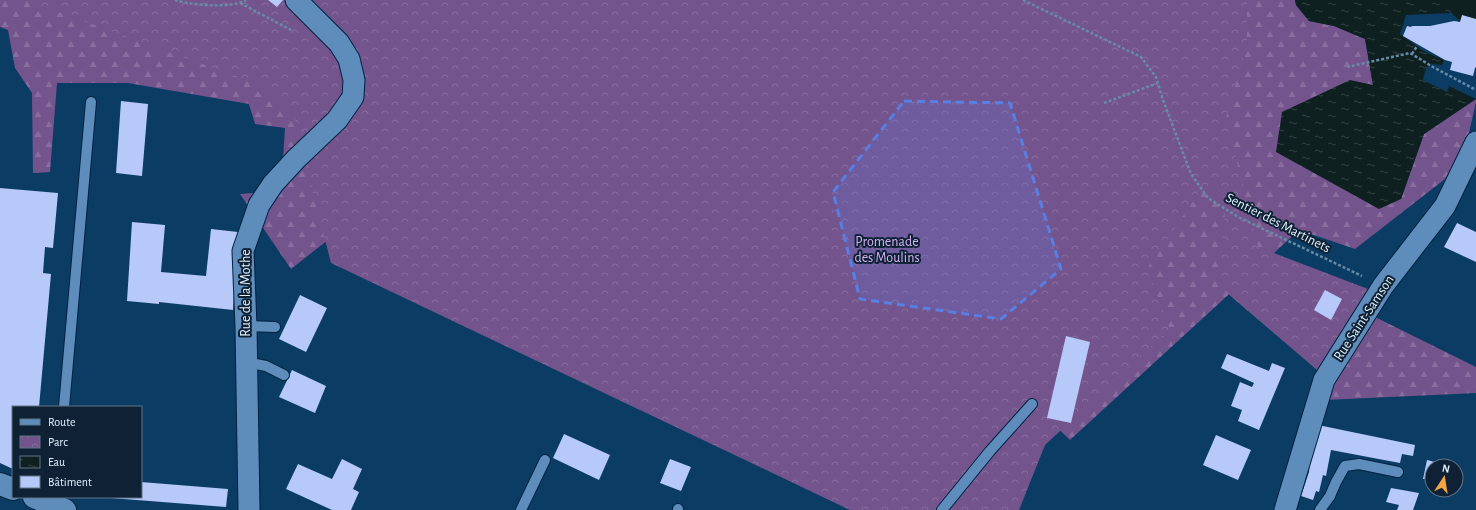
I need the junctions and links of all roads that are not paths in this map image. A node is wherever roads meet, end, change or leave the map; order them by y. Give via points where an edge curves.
1 (296, 0) edge
2 (91, 102) dead end
3 (1476, 142) edge
4 (246, 326) junction
5 (275, 327) dead end
6 (246, 362) junction
7 (284, 375) dead end
8 (1032, 404) dead end
9 (64, 406) edge
10 (545, 460) dead end
11 (1398, 472) dead end
12 (247, 507) edge
13 (521, 510) edge
14 (942, 510) edge
15 (1285, 510) edge
16 (1320, 510) edge

1 - 4 street, Rue de la Mothe via 339,43 349,59 354,80 353,97 337,120 273,184 259,205 244,251
2 - 9 lane
3 - 15 street, Rue Saint-Samson via 1445,206 1383,286 1324,380
4 - 5 lane
4 - 6 street, Rue de la Mothe
6 - 7 lane via 266,366
6 - 12 street, Rue de la Mothe
8 - 14 lane
10 - 13 lane
11 - 16 lane via 1359,464 1345,466

